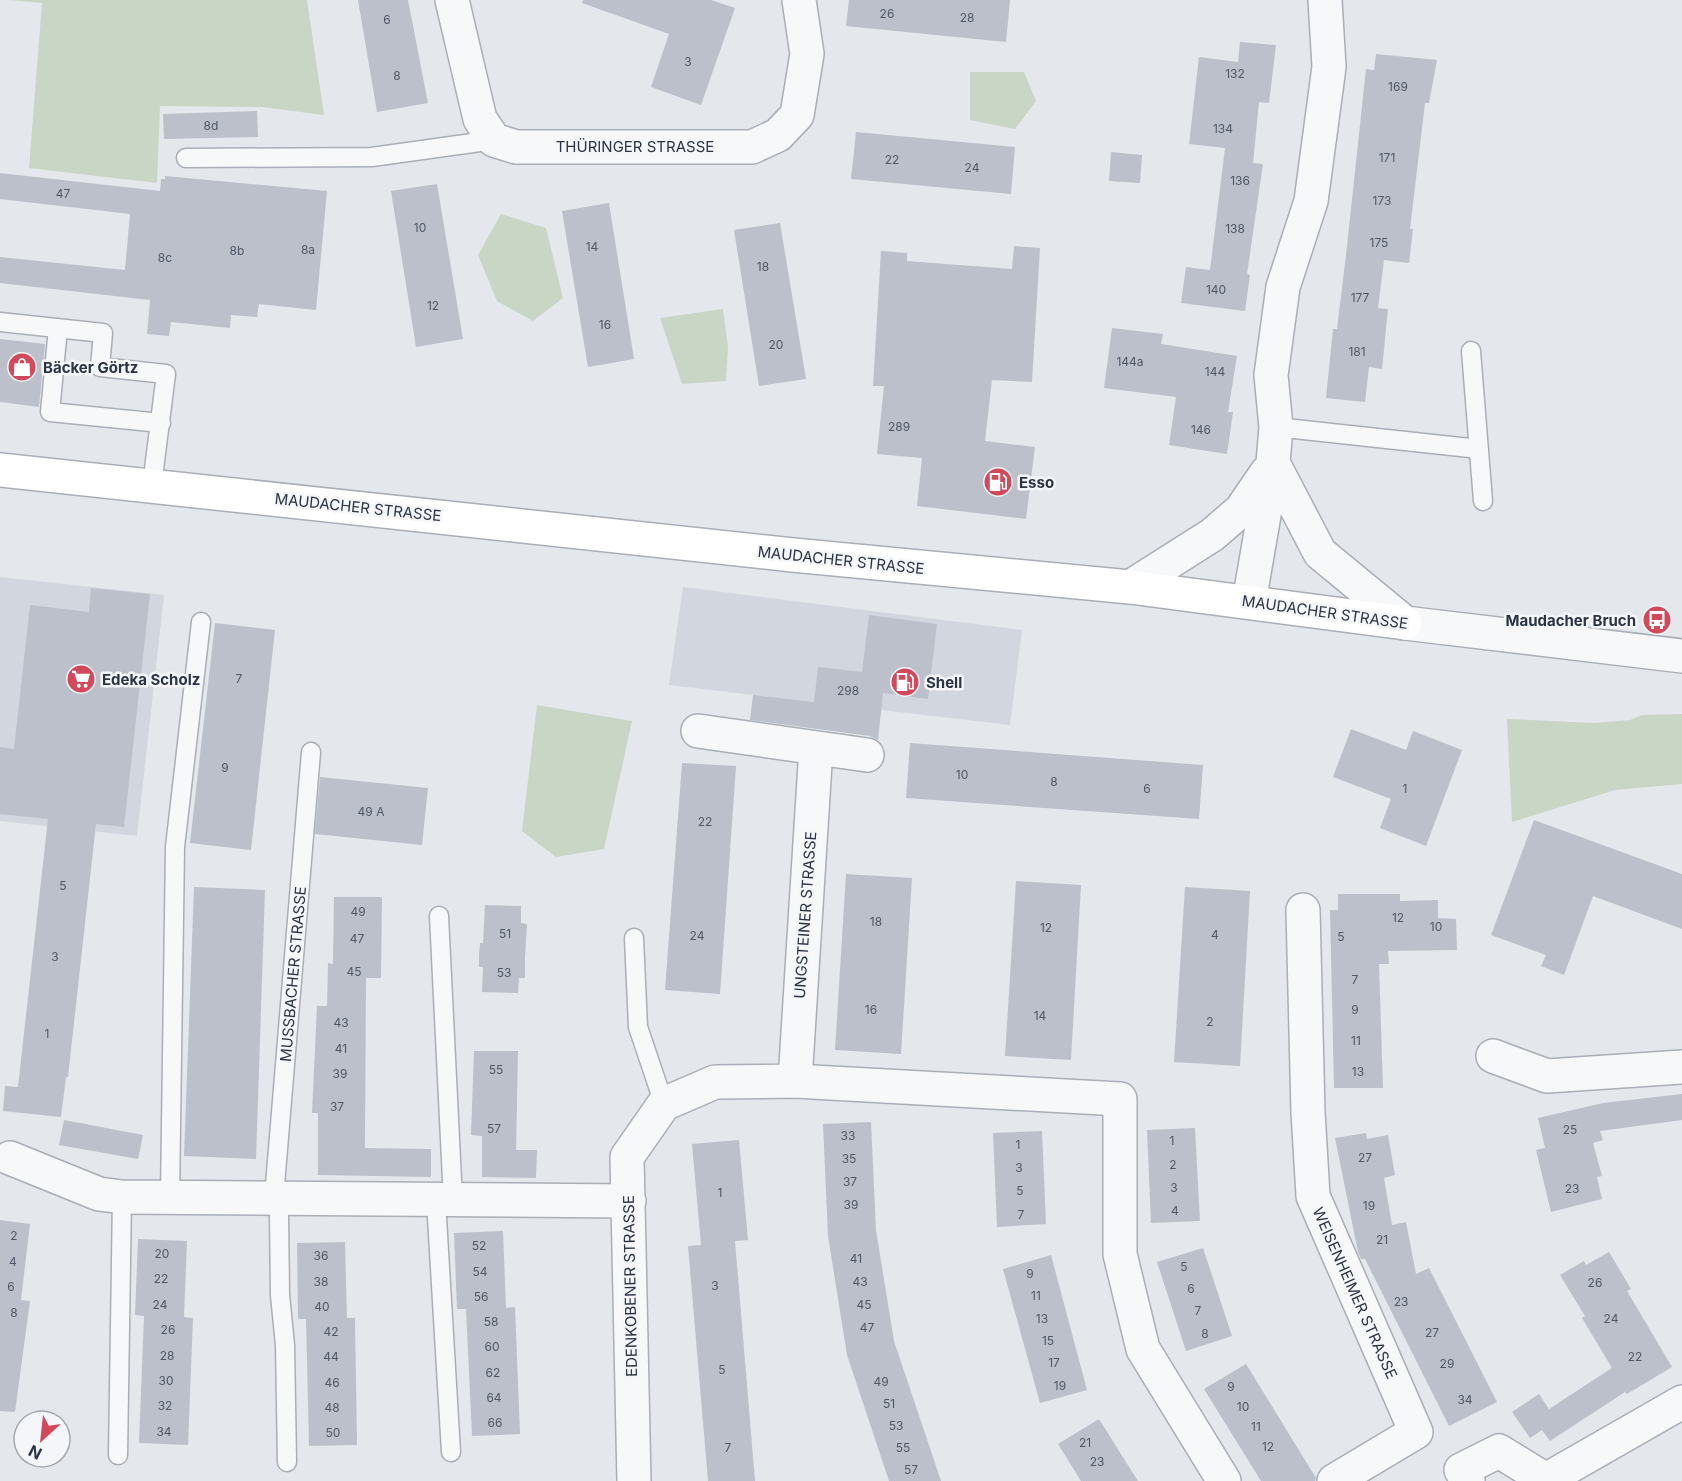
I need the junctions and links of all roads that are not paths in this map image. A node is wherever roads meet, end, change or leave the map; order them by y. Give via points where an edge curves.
1 (452, 0) edge
2 (799, 0) edge
3 (1325, 0) edge
4 (494, 140) junction
5 (186, 158) dead end
6 (0, 322) edge
7 (58, 328) junction
8 (1471, 351) dead end
9 (161, 423) junction
10 (1276, 427) junction
11 (1479, 449) junction
12 (1273, 463) junction
13 (0, 470) edge
14 (152, 485) junction
15 (1484, 501) dead end
16 (1130, 587) junction
17 (1249, 602) junction
18 (201, 622) dead end
19 (1405, 623) junction
20 (1682, 656) edge
21 (698, 731) dead end
22 (816, 748) junction
23 (311, 752) dead end
24 (867, 755) dead end
25 (1303, 910) dead end
26 (440, 916) dead end
27 (634, 938) dead end
28 (1493, 1056) dead end
29 (1682, 1067) edge
30 (795, 1081) junction
31 (664, 1104) junction
32 (9, 1158) dead end
33 (170, 1196) junction
34 (122, 1197) junction
35 (274, 1197) junction
36 (444, 1201) junction
37 (629, 1201) junction
38 (1682, 1402) edge
39 (451, 1452) dead end
40 (118, 1455) dead end
41 (287, 1462) dead end
42 (634, 1481) edge
43 (1224, 1481) edge
44 (1334, 1481) edge
45 (1468, 1481) edge
46 (1545, 1481) edge

1 - 4 street via 480,120
2 - 4 street, THÜRINGER STRASSE via 807,54 797,115 777,135 752,147 516,147
3 - 10 street via 1329,67 1311,201 1283,287 1271,375
4 - 5 lane via 372,157
6 - 7 lane
7 - 9 lane via 50,412
7 - 9 lane via 104,333 100,367 166,374
8 - 11 lane
9 - 14 lane
10 - 11 lane
10 - 12 street
11 - 15 lane
12 - 16 street via 1241,510 1212,536
12 - 17 street
12 - 19 street via 1320,553
13 - 14 main road, MAUDACHER STRASSE
14 - 16 main road, MAUDACHER STRASSE via 781,554
16 - 17 main road, MAUDACHER STRASSE
17 - 19 main road, MAUDACHER STRASSE
18 - 33 lane via 175,847
19 - 20 street, MAUDACHER STRASSE
21 - 22 street
22 - 24 street
22 - 30 street, UNGSTEINER STRASSE
23 - 35 lane, MUSSBACHER STRASSE
25 - 44 street, WEISENHEIMER STRASSE via 1312,1196 1416,1432
26 - 36 lane
27 - 31 lane via 638,1027
28 - 29 street via 1547,1076
30 - 31 street via 715,1082
30 - 43 street via 1120,1099 1120,1254 1143,1349
31 - 37 street, EDENKOBENER STRASSE via 627,1157
32 - 34 street via 99,1194
33 - 34 street
33 - 35 street
34 - 40 lane
35 - 36 street
35 - 41 lane, MUSSBACHER STRASSE via 279,1214
36 - 37 street
36 - 39 lane
37 - 42 street, EDENKOBENER STRASSE
38 - 46 street
45 - 46 street via 1461,1470 1499,1450

